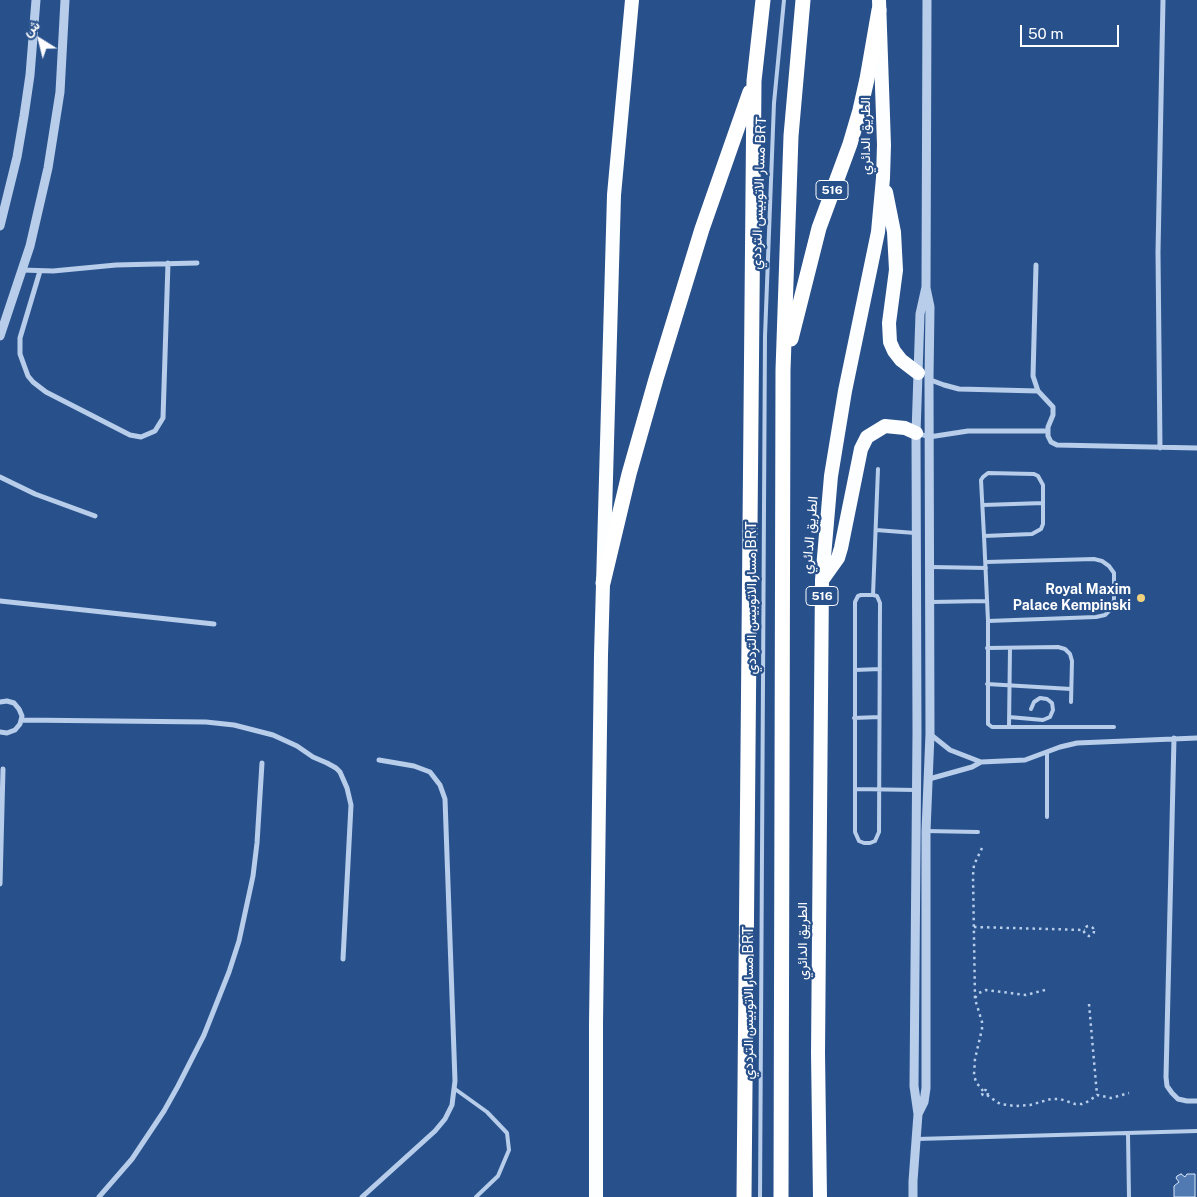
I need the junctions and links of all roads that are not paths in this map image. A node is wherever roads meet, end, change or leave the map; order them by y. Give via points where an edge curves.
1 (36, 0) edge
2 (65, 0) edge
3 (632, 0) edge
4 (763, 0) edge
5 (784, 0) edge
6 (803, 0) edge
7 (927, 0) edge
8 (1163, 0) edge
9 (879, 5) edge
10 (754, 81) junction
11 (883, 178) junction
12 (0, 226) edge
13 (168, 263) junction
14 (197, 263) dead end
15 (1036, 265) dead end
16 (22, 270) junction
17 (40, 271) junction
18 (0, 336) edge
19 (783, 370) junction
20 (924, 376) junction
21 (1038, 391) junction
22 (1048, 431) junction
23 (923, 435) junction
24 (1160, 448) junction
25 (1197, 448) edge
26 (878, 469) dead end
27 (0, 477) edge
28 (1043, 503) junction
29 (982, 505) junction
30 (95, 516) dead end
31 (876, 530) junction
32 (917, 533) junction
33 (984, 536) junction
34 (986, 565) junction
35 (929, 566) junction
36 (822, 580) junction
37 (602, 583) junction
38 (873, 595) junction
39 (0, 601) edge
40 (987, 601) junction
41 (930, 602) junction
42 (988, 621) junction
43 (214, 624) dead end
44 (987, 648) junction
45 (1010, 648) junction
46 (880, 669) junction
47 (855, 670) junction
48 (987, 684) junction
49 (1010, 686) junction
50 (1071, 688) junction
51 (0, 702) edge
52 (1071, 702) dead end
53 (1031, 709) dead end
54 (1009, 717) junction
55 (854, 718) junction
56 (879, 718) junction
57 (21, 720) junction
58 (1009, 727) junction
59 (1114, 727) dead end
60 (0, 732) edge
61 (917, 732) junction
62 (930, 734) junction
63 (1174, 738) junction
64 (1197, 738) edge
65 (1047, 752) junction
66 (380, 760) dead end
67 (981, 762) junction
68 (262, 763) dead end
69 (3, 769) dead end
70 (929, 779) junction
71 (855, 789) junction
72 (879, 789) junction
73 (916, 790) junction
74 (1047, 817) dead end
75 (926, 830) junction
76 (978, 832) dead end
77 (0, 884) edge
78 (344, 960) dead end
79 (455, 1089) junction
80 (1197, 1101) edge
81 (918, 1114) junction
82 (1197, 1131) edge
83 (1128, 1134) junction
84 (916, 1139) junction
85 (99, 1197) edge
86 (362, 1197) edge
87 (476, 1197) edge
88 (596, 1197) edge
89 (744, 1197) edge
90 (760, 1197) edge
91 (781, 1197) edge
92 (820, 1197) edge
93 (913, 1197) edge
94 (1129, 1197) edge

1 - 12 street via 24,116
2 - 16 street via 55,130 40,206
3 - 37 highway via 614,195
4 - 10 highway
5 - 90 lane, مسار الاتوبيس الترددي BRT via 774,103 766,336
6 - 19 highway, الطريق الدائري / 516 via 791,136
7 - 20 street via 926,287 921,308
8 - 24 street via 1158,252
9 - 11 highway, الطريق الدائري / 516
9 - 19 highway, 516 via 860,110 819,228
10 - 37 highway via 702,229 656,379
10 - 89 highway
11 - 20 highway via 894,232 896,270 890,342 901,360
11 - 36 highway, الطريق الدائري / 516 via 878,232 831,476
13 - 14 street
13 - 17 street
13 - 17 street via 164,418 156,431 141,437 130,435 46,392 28,376 20,346
15 - 21 street via 1033,376
16 - 17 street
16 - 18 street
19 - 91 highway, الطريق الدائري / 516
20 - 21 street via 959,389
20 - 23 street
20 - 23 street
21 - 22 street via 1053,406
22 - 23 street via 968,431
22 - 24 street via 1051,442 1057,445
23 - 32 street
23 - 35 street
23 - 36 highway via 905,428 885,426 867,437 861,450 842,548
24 - 25 street
26 - 31 lane
27 - 30 street
28 - 29 lane
28 - 29 lane via 1043,485 1038,476 988,473 981,480
28 - 33 lane via 1044,524 1037,533
29 - 33 lane
31 - 32 lane
31 - 38 lane
32 - 61 street
33 - 34 lane
34 - 35 lane
34 - 40 lane
34 - 42 lane via 1094,559 1102,561 1114,573 1114,600 1105,615 1096,618
35 - 41 street
36 - 92 highway, الطريق الدائري / 516
37 - 88 highway
38 - 46 lane via 880,603
38 - 47 lane via 861,595 855,602
39 - 43 street
40 - 41 lane
40 - 42 lane
41 - 62 street
42 - 44 lane
44 - 45 lane
44 - 48 lane
45 - 49 lane
45 - 50 lane via 1065,649 1072,661
46 - 47 lane
46 - 56 lane
47 - 55 lane
48 - 49 lane
48 - 58 lane via 988,724
49 - 50 lane
49 - 54 lane
50 - 52 lane
51 - 57 street via 11,702 17,706
53 - 54 lane via 1040,698 1052,703 1053,710 1044,720
54 - 58 lane
55 - 56 lane
55 - 71 lane
56 - 72 lane
57 - 60 street via 15,730
57 - 78 street via 234,725 273,735 336,768 347,788 351,805
58 - 59 lane
61 - 62 street
61 - 73 street
62 - 67 street via 950,750
62 - 70 street
63 - 64 street
63 - 65 street via 1089,742
63 - 80 street via 1166,1077 1167,1086 1178,1099
65 - 67 street via 1025,760
65 - 74 lane
66 - 79 street via 430,772 445,799
67 - 70 street
68 - 85 street via 253,876 239,941 226,980 196,1052 164,1111 132,1159
69 - 77 street
70 - 75 street
71 - 72 lane
71 - 72 lane via 855,832 859,841 870,843 878,837
72 - 73 lane
73 - 81 street via 914,1086
75 - 76 lane
75 - 81 street via 926,1088
79 - 86 street via 452,1105 440,1125
79 - 87 lane via 487,1112 507,1133 509,1150 498,1176
81 - 84 street
82 - 83 lane
83 - 84 lane
83 - 94 lane
84 - 93 street

